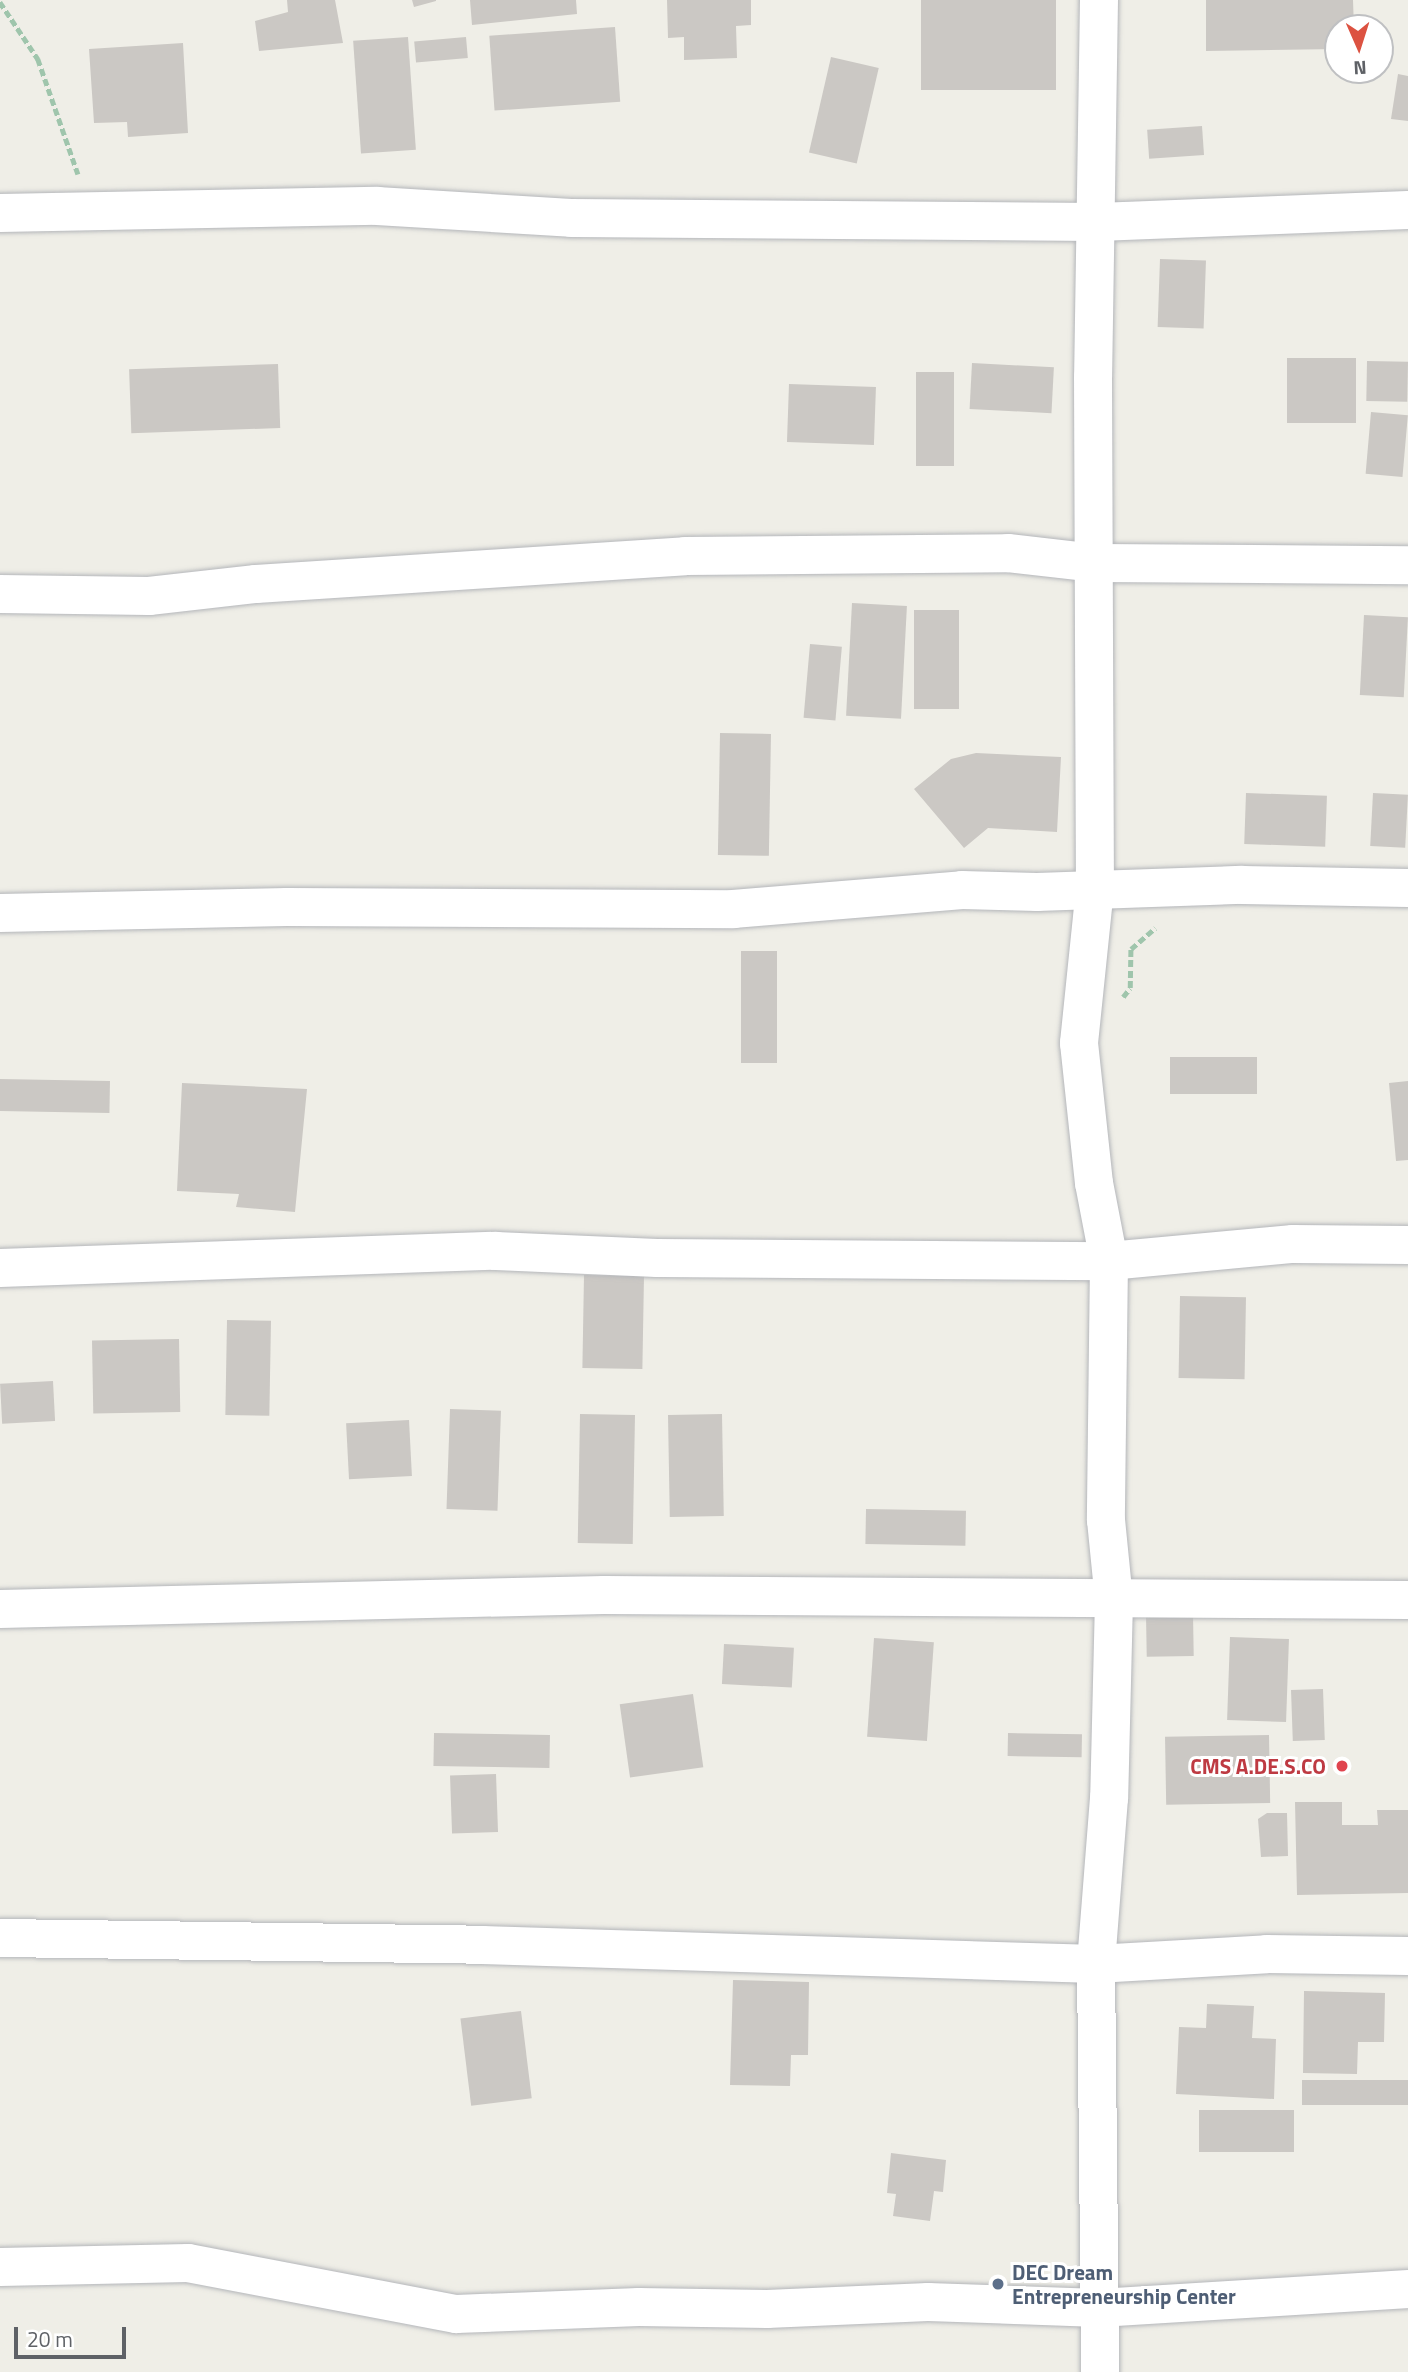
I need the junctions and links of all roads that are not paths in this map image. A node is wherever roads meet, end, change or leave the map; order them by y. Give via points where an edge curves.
1 (1099, 0) edge
2 (1408, 210) edge
3 (0, 213) edge
4 (1098, 222) junction
5 (1096, 563) junction
6 (1408, 565) edge
7 (0, 594) edge
8 (1095, 888) junction
9 (1408, 888) edge
10 (0, 913) edge
11 (1408, 1245) edge
12 (1110, 1261) junction
13 (0, 1268) edge
14 (1114, 1600) junction
15 (1408, 1600) edge
16 (0, 1609) edge
17 (0, 1938) edge
18 (1408, 1956) edge
19 (1096, 1964) junction
20 (0, 2267) edge
21 (1408, 2290) edge
22 (1099, 2308) junction
23 (1100, 2372) edge

1 - 4 street
2 - 4 street
3 - 4 street via 377,206 571,218
4 - 5 street via 1093,377
5 - 6 street
5 - 7 street via 1009,553 685,556 256,584 149,596
5 - 8 street
8 - 9 street
8 - 10 street via 962,890 733,909 287,907
8 - 12 street via 1079,1043 1094,1183
11 - 12 street via 1293,1244
12 - 13 street via 657,1258 496,1251
12 - 14 street via 1106,1508
14 - 15 street
14 - 16 street via 604,1595
14 - 19 street via 1109,1798
17 - 19 street via 482,1945
18 - 19 street via 1267,1954
19 - 22 street
20 - 22 street via 188,2263 456,2314 928,2302
21 - 22 street
22 - 23 street

